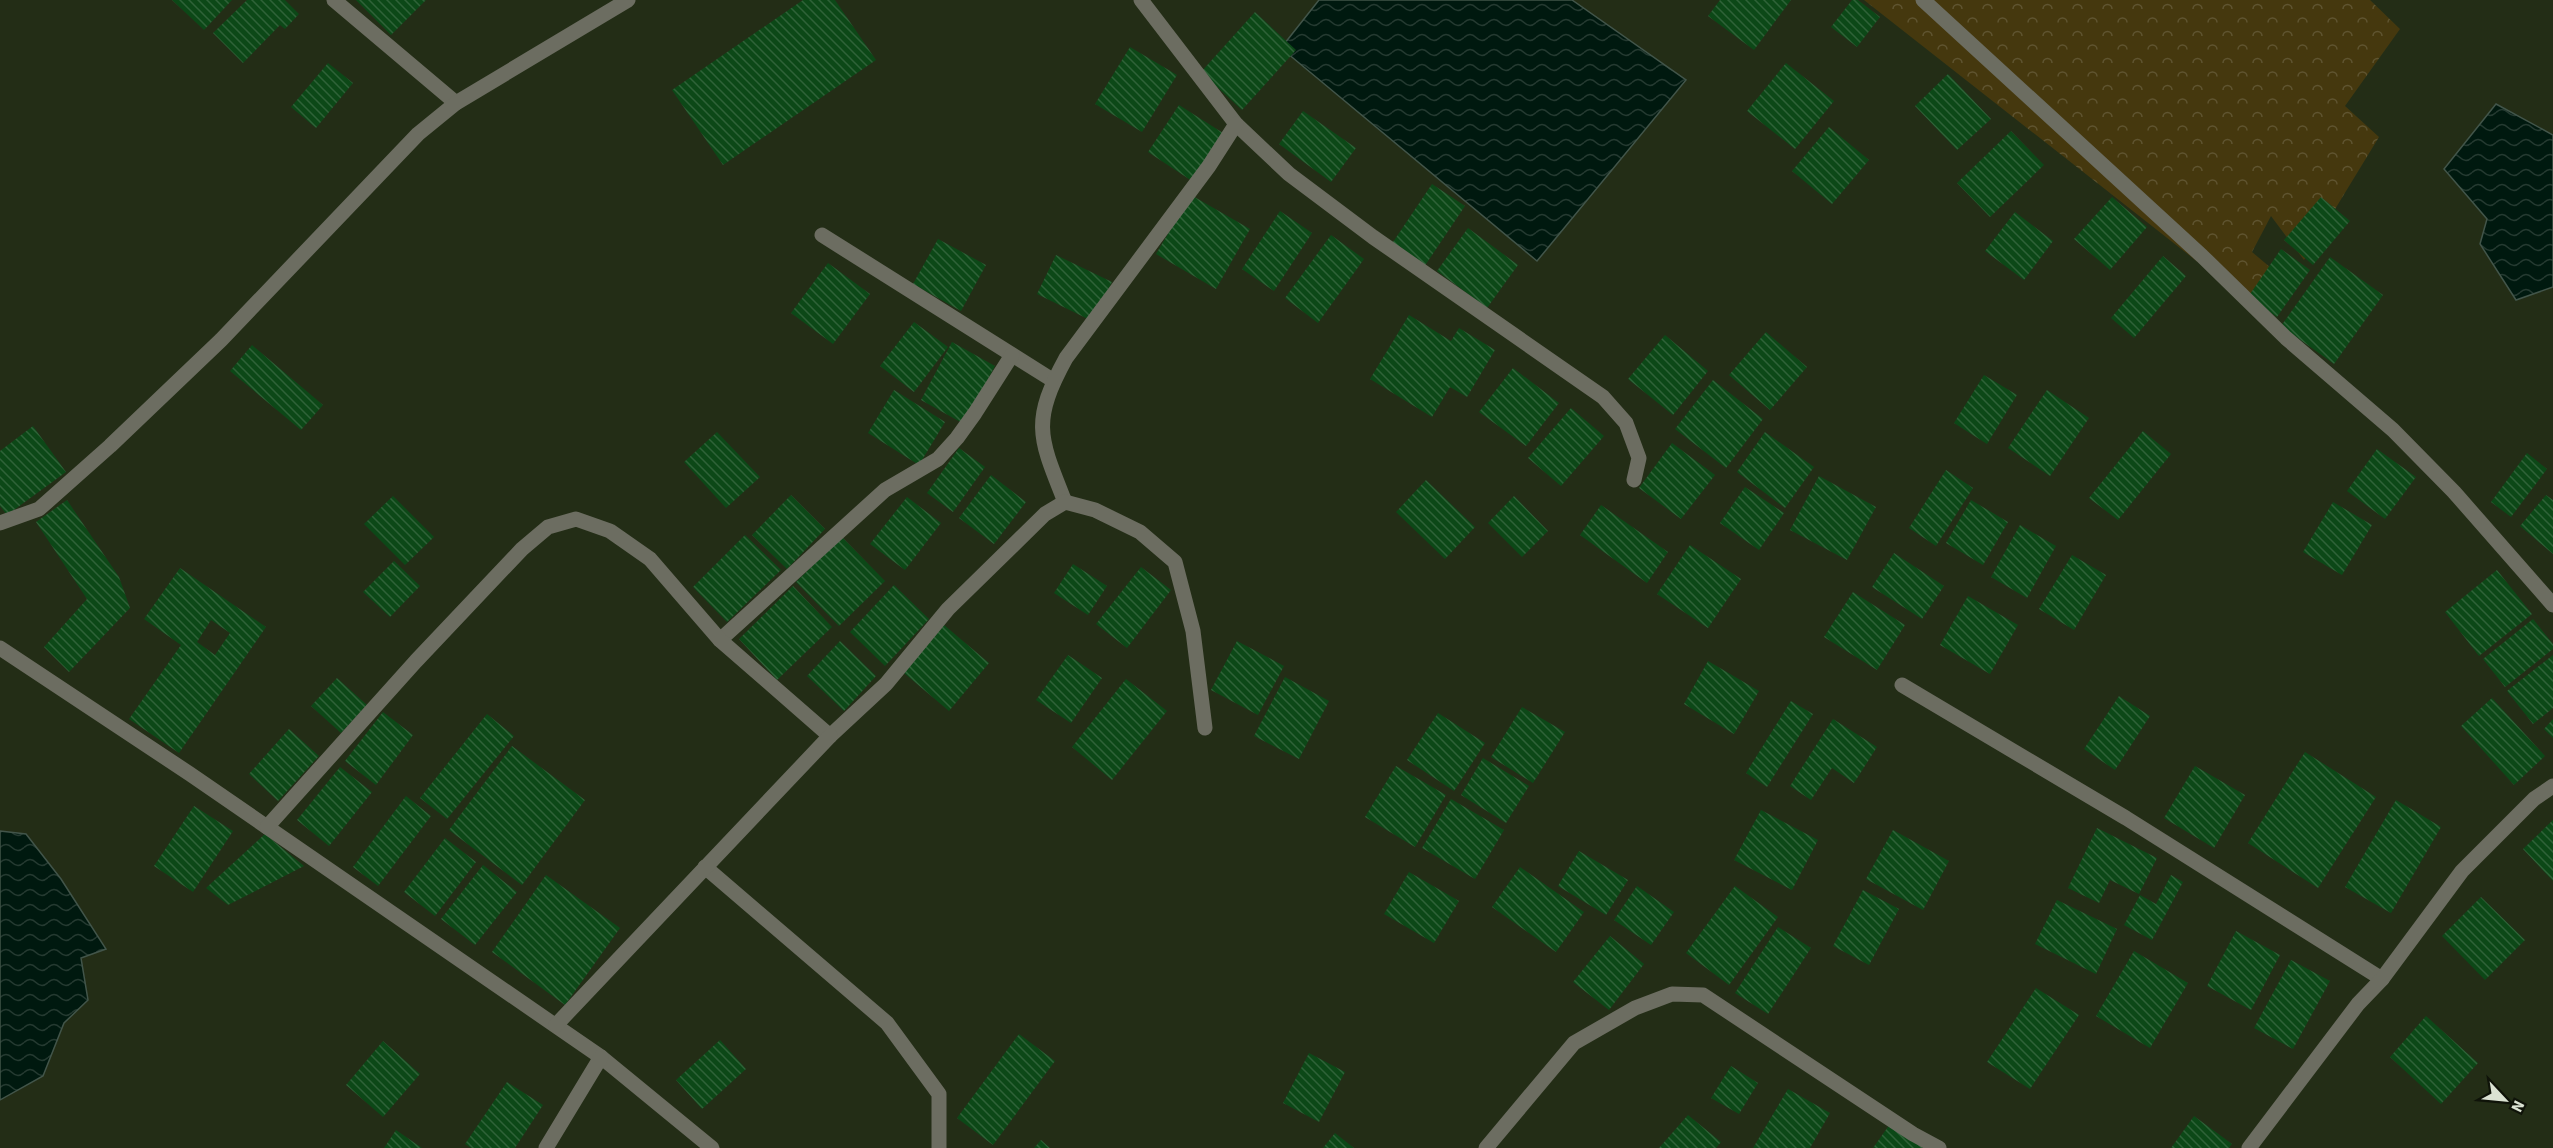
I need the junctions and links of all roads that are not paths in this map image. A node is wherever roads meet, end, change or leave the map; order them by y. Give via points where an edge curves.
1 (334, 0) edge
2 (628, 0) edge
3 (1141, 0) edge
4 (1923, 0) edge
5 (456, 103) junction
6 (1236, 124) junction
7 (822, 235) dead end
8 (1012, 355) junction
9 (1054, 381) junction
10 (1634, 480) dead end
11 (1065, 502) junction
12 (0, 523) edge
13 (2553, 605) edge
14 (720, 640) junction
15 (0, 648) edge
16 (1902, 685) dead end
17 (1205, 728) dead end
18 (830, 736) junction
19 (2553, 786) edge
20 (267, 826) junction
21 (705, 867) junction
22 (2382, 979) junction
23 (556, 1025) junction
24 (601, 1057) junction
25 (546, 1148) edge
26 (712, 1148) edge
27 (939, 1148) edge
28 (1486, 1148) edge
29 (1939, 1148) edge
30 (2249, 1148) edge

1 - 5 street
2 - 5 street
3 - 6 street
4 - 13 street via 2286,338 2393,430 2454,492
5 - 12 street via 418,134 221,340 110,446 39,509
6 - 9 street via 1066,358
6 - 10 street via 1289,174 1345,216 1603,397 1626,423 1639,458
7 - 8 street
8 - 9 street
8 - 14 street via 975,413 938,459 885,490
9 - 11 street via 1046,399 1044,451
11 - 17 street via 1095,510 1140,532 1174,562 1193,631
11 - 18 street via 1045,513 948,609 886,684
14 - 18 street
14 - 20 street via 650,559 610,531 576,519 548,527 522,549 416,661
15 - 20 street
16 - 22 street via 2126,818
18 - 21 street
19 - 22 street via 2534,799 2462,872
20 - 23 street
21 - 23 street
21 - 27 street via 887,1023 939,1094
22 - 30 street via 2358,1004
23 - 24 street
24 - 25 street
24 - 26 street
28 - 29 street via 1574,1042 1635,1008 1672,994 1703,995

